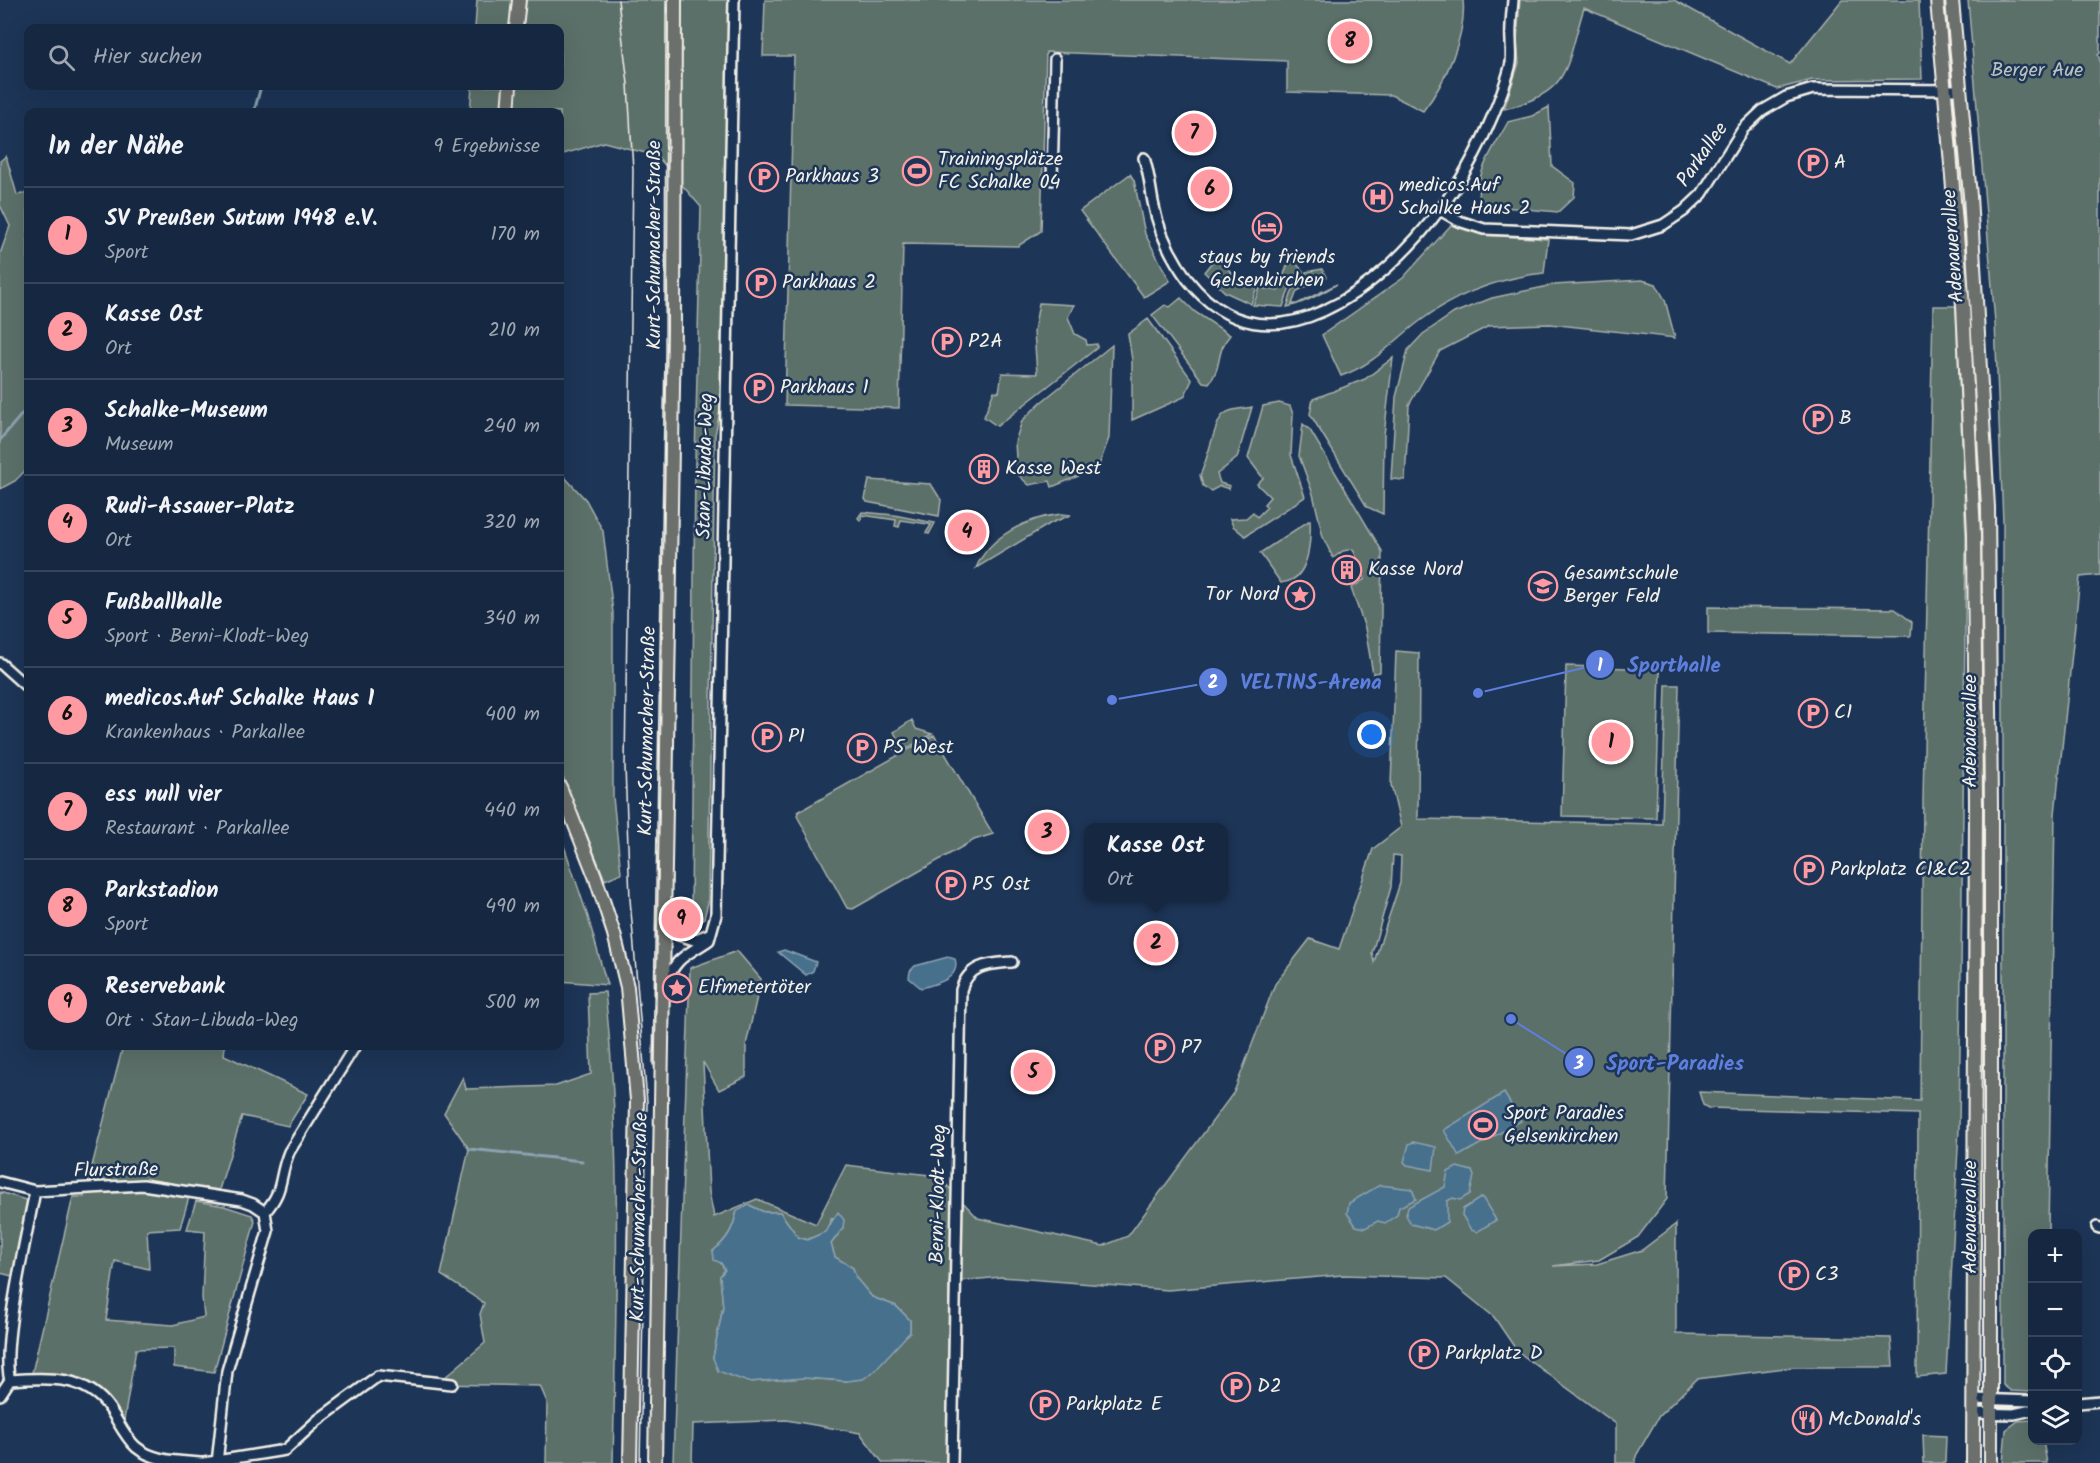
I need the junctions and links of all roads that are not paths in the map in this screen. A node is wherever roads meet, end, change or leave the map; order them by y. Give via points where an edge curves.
1 (519, 0) edge
2 (675, 0) edge
3 (734, 0) edge
4 (1513, 0) edge
5 (1937, 0) edge
6 (1952, 0) edge
7 (516, 24) edge
8 (1055, 59) dead end
9 (1945, 89) junction
10 (510, 90) edge
11 (1962, 90) junction
12 (508, 108) edge
13 (1144, 158) dead end
14 (1052, 180) dead end
15 (1440, 210) junction
16 (0, 663) edge
17 (24, 684) edge
18 (564, 797) edge
19 (664, 908) junction
20 (712, 932) junction
21 (1012, 962) dead end
22 (664, 987) junction
23 (353, 1050) edge
24 (0, 1182) edge
25 (35, 1191) junction
26 (265, 1212) junction
27 (10, 1380) junction
28 (453, 1384) dead end
29 (0, 1395) edge
30 (1974, 1399) junction
31 (1991, 1399) junction
32 (2028, 1401) edge
33 (2100, 1401) edge
34 (2082, 1403) edge
35 (2028, 1410) edge
36 (1974, 1413) junction
37 (1992, 1413) junction
38 (217, 1462) edge
39 (203, 1463) edge
40 (630, 1463) edge
41 (656, 1463) edge
42 (952, 1463) edge
43 (1973, 1463) edge
44 (1991, 1463) edge

1 - 7 main road
2 - 19 main road, Kurt-Schumacher-Straße via 675,328
3 - 20 street, Stan-Libuda-Weg via 716,915
4 - 15 street via 1512,61 1504,85 1477,149
5 - 9 main road, Adenauerallee
6 - 11 main road, Adenauerallee
8 - 14 street
9 - 11 street, Parkallee
9 - 15 street, Parkallee via 1813,89 1785,98 1762,111 1743,129 1702,194 1684,211 1663,225 1631,235 1484,229
9 - 30 main road, Adenauerallee via 1963,306 1974,534
10 - 12 main road
11 - 31 main road, Adenauerallee via 1988,533
13 - 15 street via 1161,233 1188,280 1221,308 1258,323 1291,323 1321,314 1389,266
16 - 17 street
18 - 40 main road, Kurt-Schumacher-Straße via 595,876 627,987 637,1100
19 - 20 street via 679,935 694,940
19 - 22 main road, Kurt-Schumacher-Straße
20 - 22 street via 709,940 678,960
21 - 42 street, Berni-Klodt-Weg via 977,968 969,973 961,990
22 - 41 main road, Kurt-Schumacher-Straße
23 - 26 street via 289,1152 278,1198
24 - 25 street, Flurstraße
25 - 26 street, Flurstraße via 155,1186 242,1200
25 - 27 street via 10,1333
26 - 38 street via 268,1231 227,1371
27 - 29 street
27 - 39 street via 66,1380 86,1385 103,1400 136,1447 160,1459
28 - 38 street via 378,1376 285,1450
30 - 31 street
30 - 36 main road, Adenauerallee
31 - 32 street
31 - 37 main road, Adenauerallee
33 - 34 street
35 - 37 street
36 - 37 street
36 - 43 main road, Adenauerallee
37 - 44 main road, Adenauerallee
38 - 39 street

